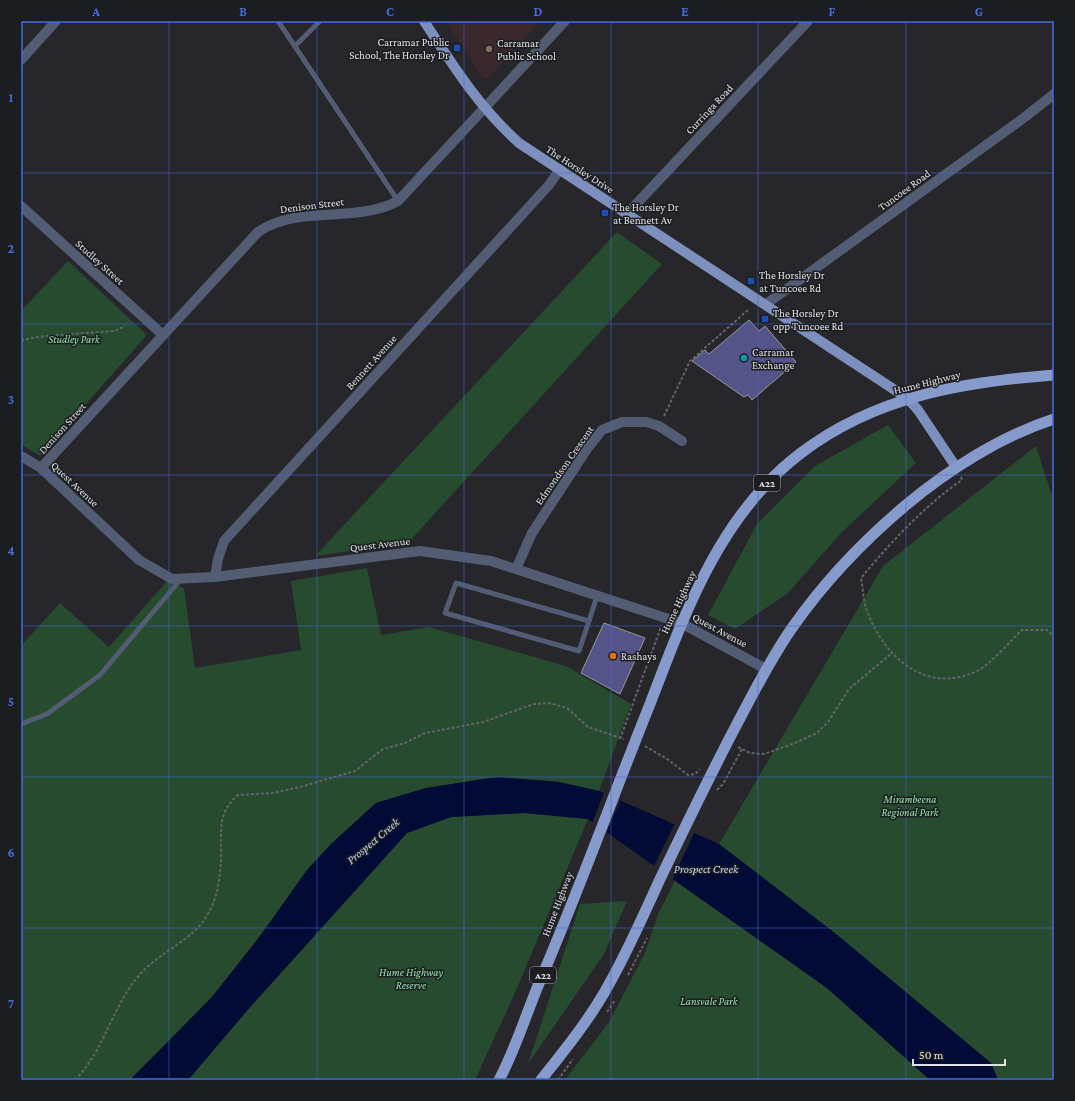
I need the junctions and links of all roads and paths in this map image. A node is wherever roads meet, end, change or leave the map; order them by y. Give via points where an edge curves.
1 (56, 21) edge
2 (278, 21) edge
3 (320, 21) edge
4 (424, 21) edge
5 (565, 21) edge
6 (808, 21) edge
7 (295, 46) junction
8 (21, 60) edge
9 (1054, 94) edge
10 (484, 109) junction
11 (560, 169) junction
12 (398, 201) junction
13 (21, 206) edge
14 (627, 214) junction
15 (766, 304) junction
16 (748, 310) dead end
17 (125, 326) dead end
18 (163, 336) junction
19 (21, 340) edge
20 (1054, 375) edge
21 (907, 398) junction
22 (1054, 419) edge
23 (659, 426) junction
24 (682, 441) dead end
25 (21, 456) edge
26 (956, 467) junction
27 (41, 468) junction
28 (516, 569) junction
29 (215, 577) junction
30 (181, 578) junction
31 (597, 596) junction
32 (665, 617) junction
33 (589, 622) junction
34 (682, 623) junction
35 (1054, 637) edge
36 (892, 653) junction
37 (766, 669) junction
38 (21, 724) edge
39 (620, 738) junction
40 (627, 740) dead end
41 (728, 742) junction
42 (644, 745) dead end
43 (742, 749) junction
44 (702, 766) dead end
45 (717, 790) dead end
46 (75, 1080) edge
47 (499, 1080) edge
48 (541, 1080) edge

1 - 8 street
2 - 7 lane
3 - 7 lane
4 - 10 main road, The Horsley Drive
5 - 10 street, Denison Street
6 - 14 street, Curringa Road
7 - 12 lane
9 - 15 street, Tuncoee Road via 1025,118
10 - 11 main road, The Horsley Drive via 518,143
10 - 12 street, Denison Street
11 - 14 main road, The Horsley Drive
11 - 29 street, Bennett Avenue via 549,185 224,541
12 - 18 street, Denison Street via 378,209 291,218 268,225 249,240
13 - 18 street, Studley Street
14 - 15 main road, The Horsley Drive
15 - 21 main road, The Horsley Drive
16 - 23 path via 690,361
17 - 19 path via 115,331
18 - 27 street, Denison Street
20 - 21 highway, Hume Highway / A22 via 974,384
21 - 26 main road, The Horsley Drive via 922,415
21 - 34 highway, Hume Highway / A22 via 861,416 818,441 795,458 756,494 725,537
22 - 26 highway
23 - 24 street, Edmondson Crescent
23 - 28 street, Edmondson Crescent via 634,420 602,430 532,533
25 - 27 street, Quest Avenue
26 - 36 path via 962,480 941,495 882,553 861,578 865,604 874,626
26 - 37 highway via 898,512 839,567 792,628
27 - 30 street, Quest Avenue via 139,560 172,579
28 - 29 street, Quest Avenue via 491,561 420,551
28 - 31 street, Quest Avenue
29 - 30 street, Quest Avenue
30 - 38 lane via 100,675 47,714
31 - 32 street, Quest Avenue
31 - 33 lane
32 - 34 street, Quest Avenue
32 - 39 path
33 - 33 lane via 580,651 445,613 456,583
34 - 37 street, Quest Avenue
34 - 47 highway, Hume Highway / A22 via 564,924
35 - 36 path via 1047,630 1022,630 978,671 949,679 919,674
36 - 43 path via 850,689 828,722 817,733 764,754 750,753
37 - 41 highway
39 - 40 path
39 - 46 path via 588,726 566,708 550,703 534,704 483,722 425,733 383,750 355,771 273,793 238,795 225,810 218,888 209,912 198,928 144,970 126,990 98,1046
41 - 43 path
41 - 48 highway via 601,998 571,1043
42 - 44 path via 688,775 695,774
43 - 45 path

